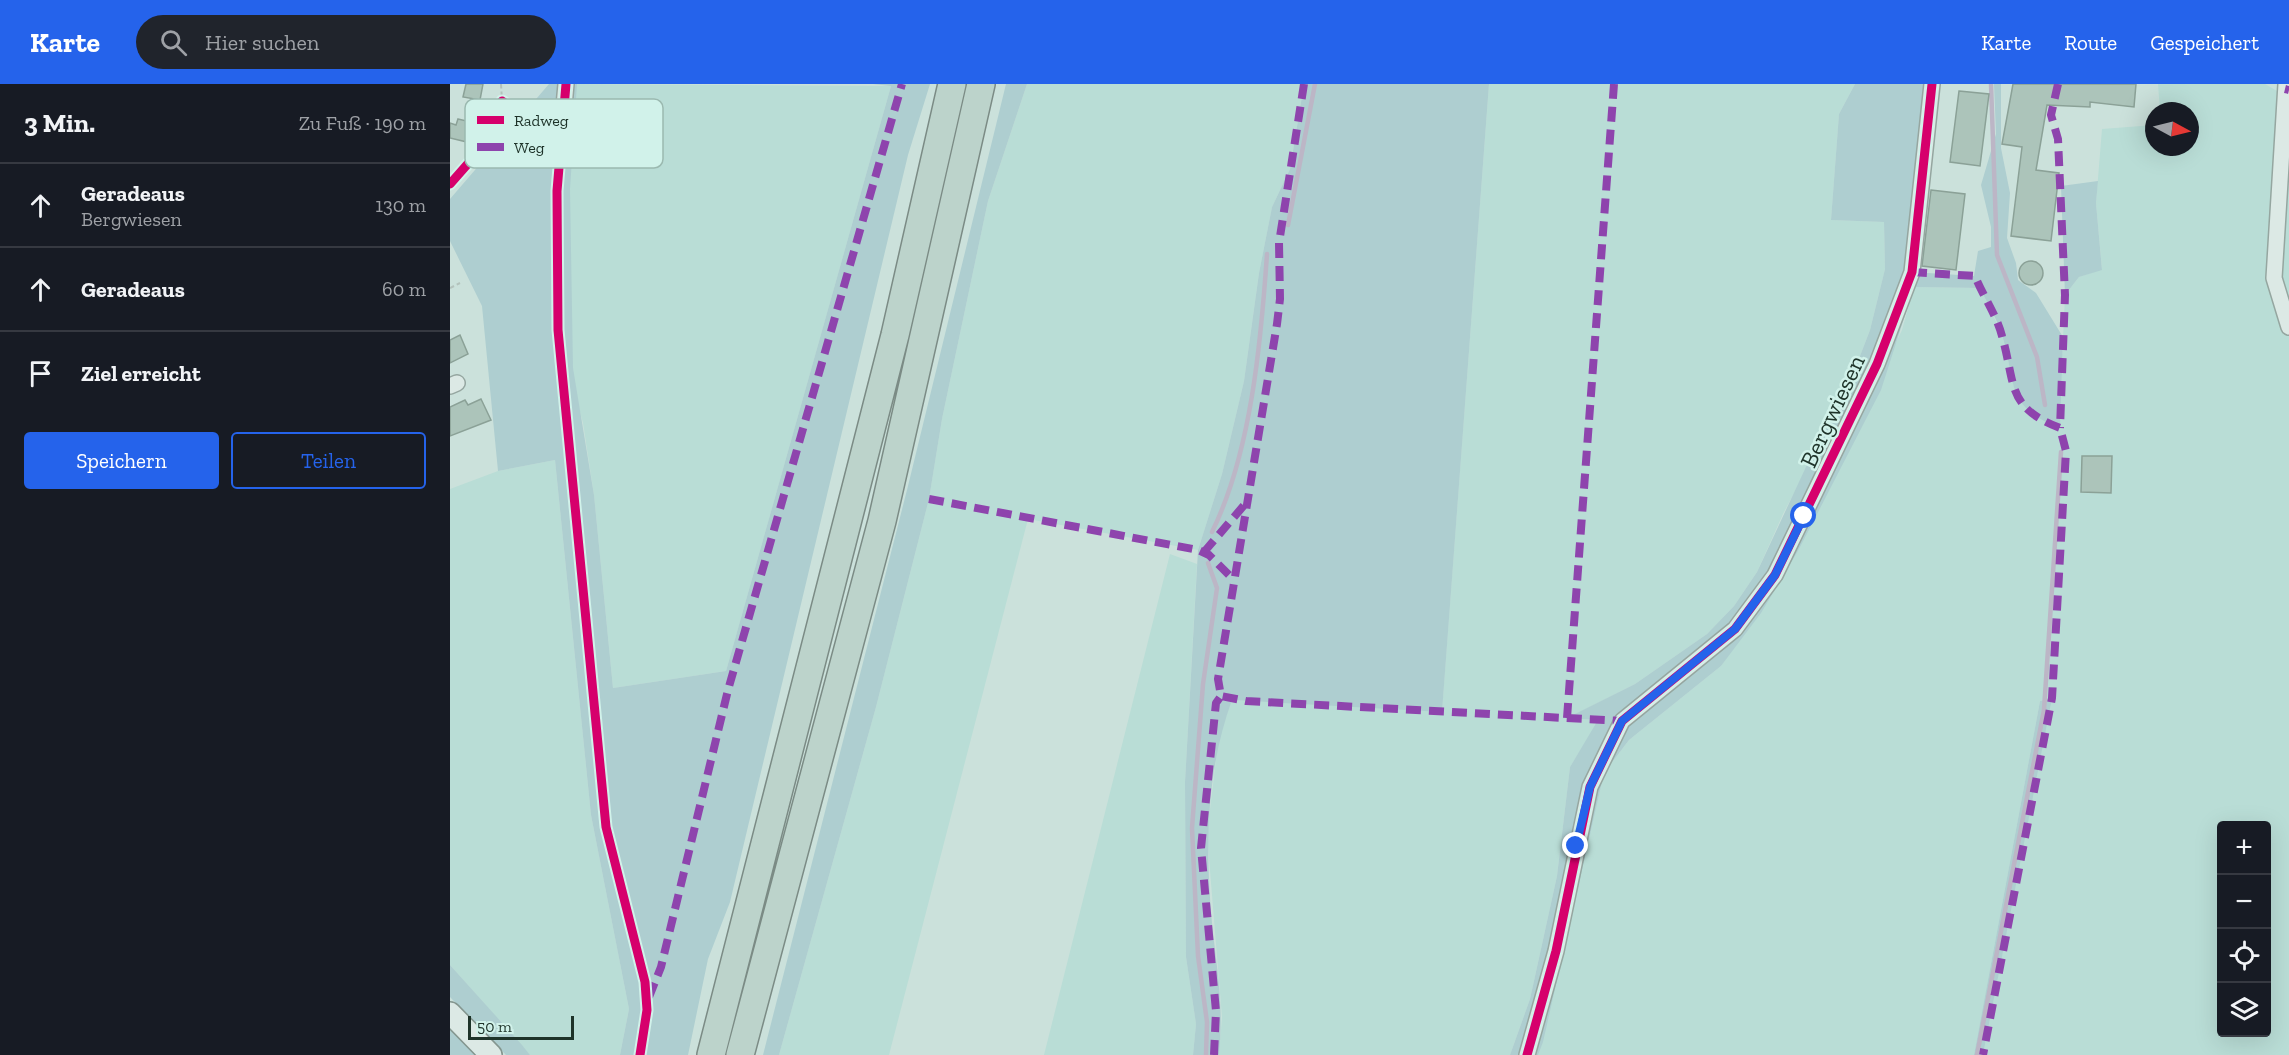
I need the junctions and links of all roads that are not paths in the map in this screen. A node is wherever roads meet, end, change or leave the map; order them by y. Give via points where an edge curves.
1 (566, 84) edge
2 (952, 84) edge
3 (981, 84) edge
4 (1932, 84) edge
5 (2286, 84) edge
6 (565, 99) edge
7 (2289, 327) edge
8 (450, 1013) edge
9 (491, 1055) edge
10 (711, 1055) edge
11 (740, 1055) edge
12 (1527, 1055) edge

1 - 6 street
2 - 10 highway via 895,335
3 - 11 highway via 882,521
4 - 12 street, Bergwiesen via 1912,272 1877,364 1775,575 1735,629 1622,721 1590,787 1556,951
5 - 7 street via 2274,278
8 - 9 main road

